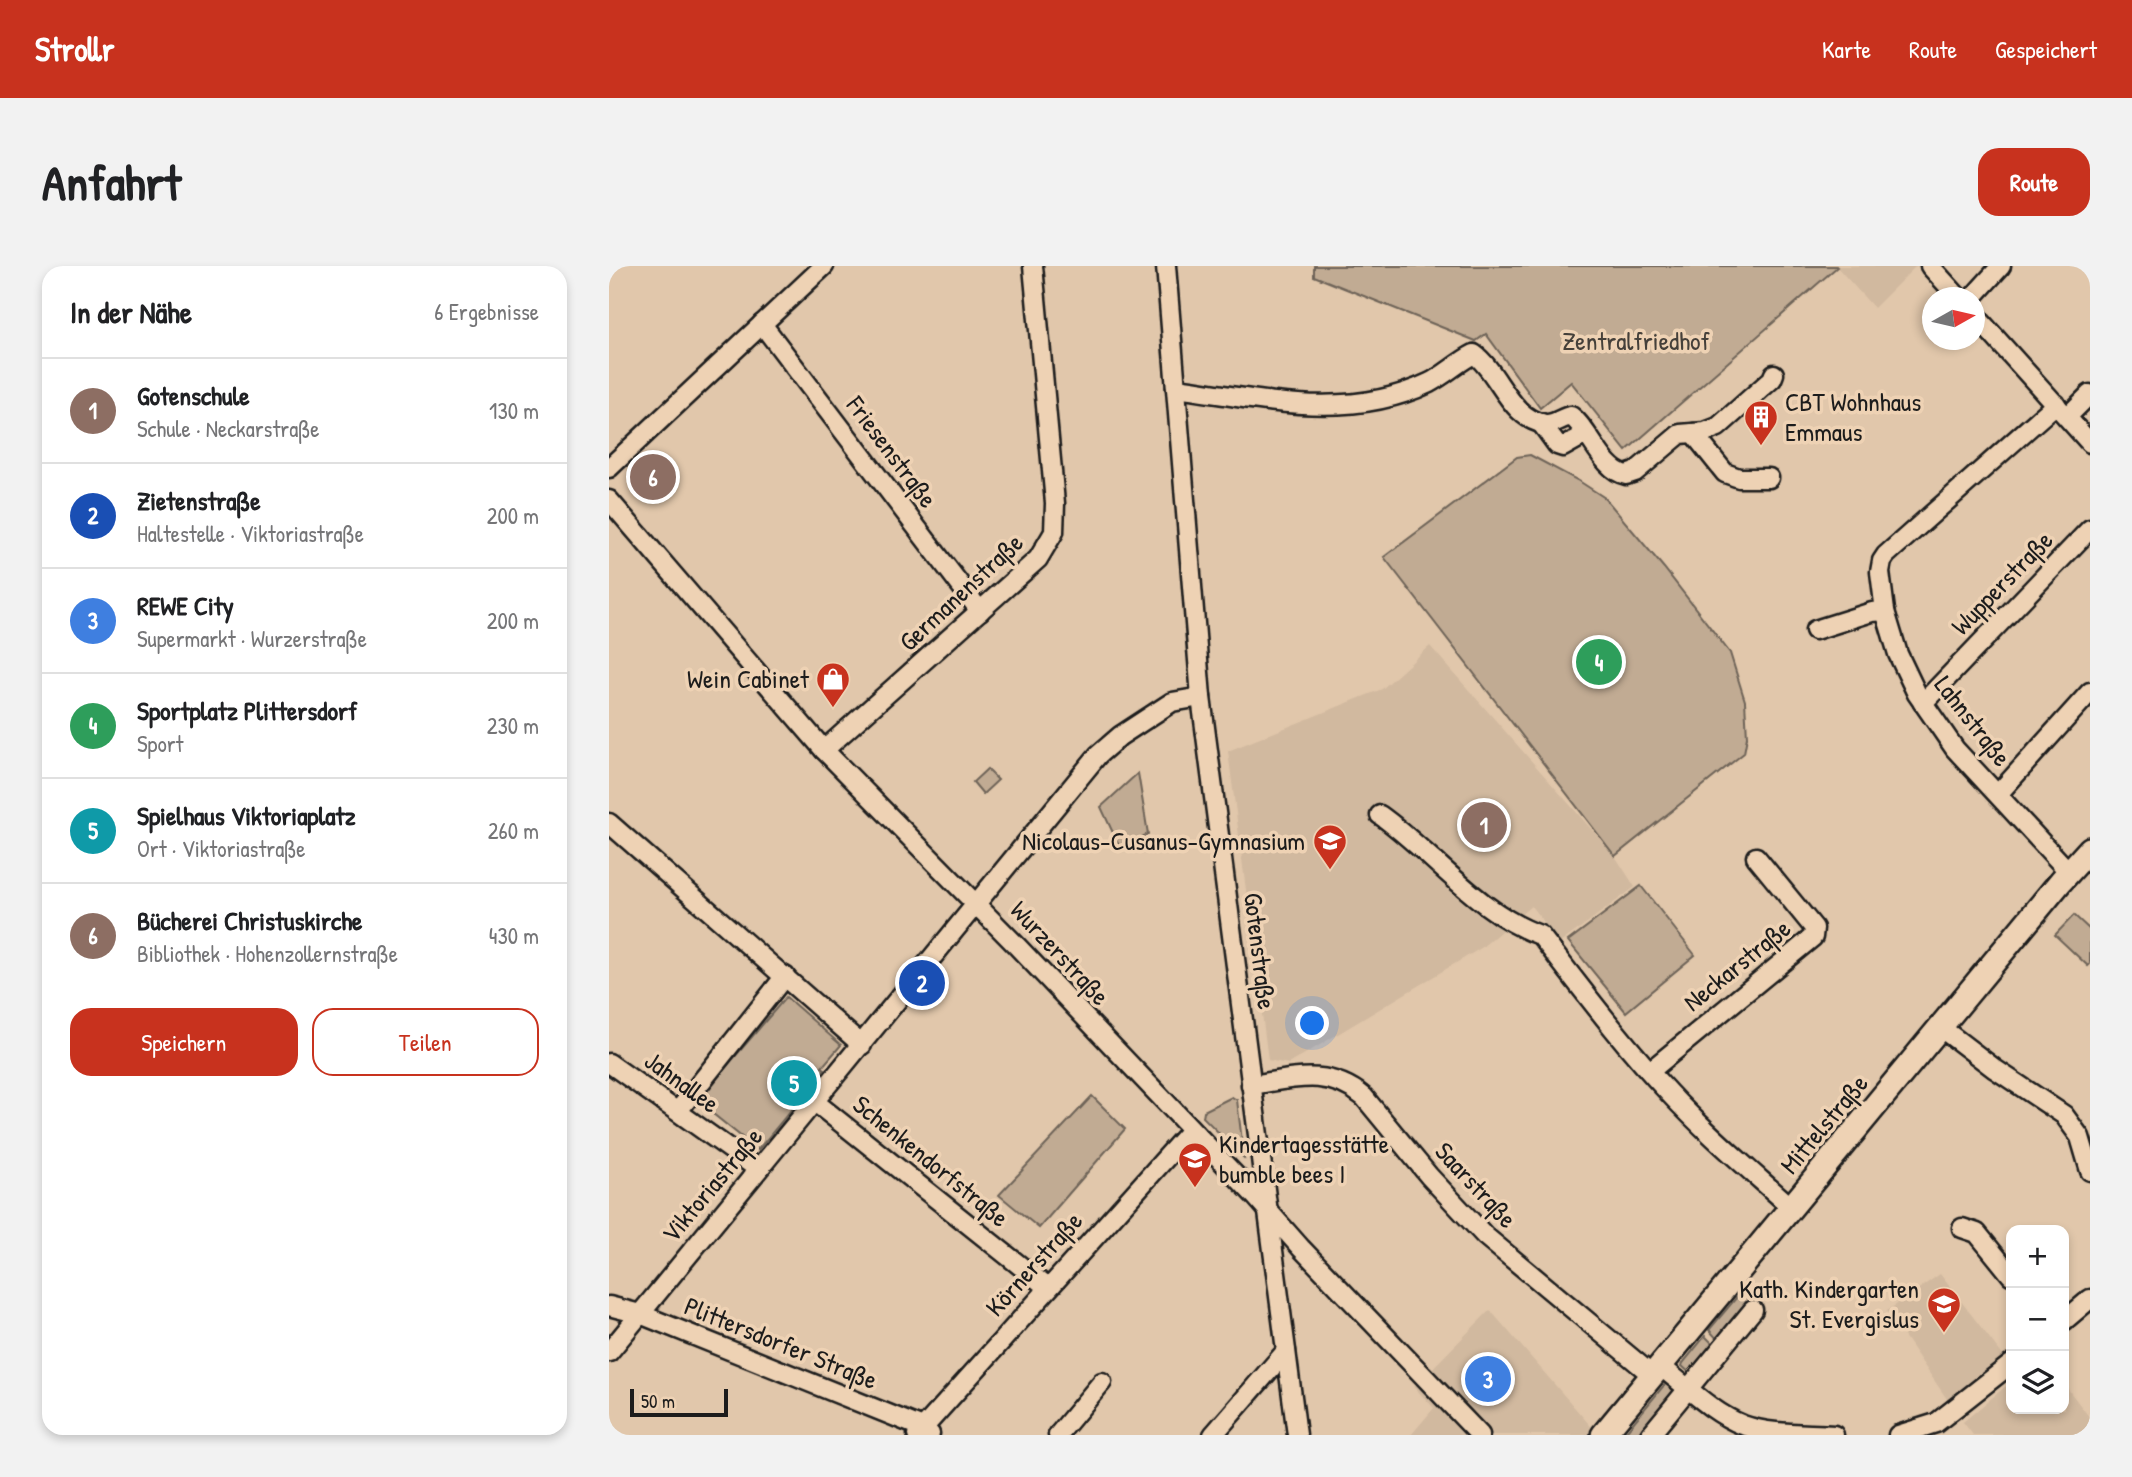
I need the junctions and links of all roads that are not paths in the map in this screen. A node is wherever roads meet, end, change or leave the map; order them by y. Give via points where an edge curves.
1 (824, 266) edge
2 (1033, 266) edge
3 (1166, 266) edge
4 (1930, 266) edge
5 (2001, 266) edge
6 (1949, 287) edge
7 (1982, 287) edge
8 (762, 324) junction
9 (1985, 326) edge
10 (1774, 374) dead end
11 (1175, 388) junction
12 (2090, 394) edge
13 (2062, 410) junction
14 (1541, 423) junction
15 (1584, 432) junction
16 (1696, 432) junction
17 (2090, 443) edge
18 (609, 468) edge
19 (1769, 478) dead end
20 (609, 500) edge
21 (2090, 529) edge
22 (980, 611) junction
23 (1885, 611) junction
24 (1815, 629) dead end
25 (2090, 692) edge
26 (1201, 697) junction
27 (1923, 703) junction
28 (824, 750) junction
29 (1998, 794) junction
30 (1380, 815) dead end
31 (609, 823) edge
32 (2090, 849) edge
33 (1756, 857) dead end
34 (2069, 872) junction
35 (977, 904) junction
36 (786, 976) junction
37 (1940, 1027) junction
38 (862, 1045) junction
39 (609, 1063) edge
40 (1650, 1071) junction
41 (1251, 1085) junction
42 (815, 1102) junction
43 (678, 1111) junction
44 (1191, 1130) junction
45 (2085, 1133) edge
46 (758, 1169) junction
47 (2090, 1171) edge
48 (1791, 1207) junction
49 (1269, 1212) junction
50 (1962, 1228) dead end
51 (2006, 1269) edge
52 (1048, 1288) junction
53 (2089, 1301) edge
54 (609, 1306) edge
55 (1753, 1310) dead end
56 (640, 1314) junction
57 (2069, 1317) edge
58 (1286, 1351) junction
59 (609, 1352) edge
60 (2006, 1368) edge
61 (1656, 1370) junction
62 (1101, 1381) dead end
63 (1689, 1388) junction
64 (924, 1433) edge
65 (1058, 1435) edge
66 (1213, 1435) edge
67 (1297, 1435) edge
68 (1480, 1435) edge
69 (1603, 1435) edge
70 (1650, 1435) edge
71 (1834, 1435) edge
72 (1898, 1435) edge

1 - 8 street
2 - 22 street, Germanenstraße via 1054,532 1038,559
3 - 11 street, Gotenstraße
4 - 6 street
5 - 7 street
8 - 18 street
8 - 22 street, Friesenstraße
9 - 13 street
10 - 16 street via 1718,427
11 - 14 street via 1323,406 1360,403 1430,382 1474,354 1517,407
11 - 26 street, Gotenstraße
12 - 13 street, Lahnstraße
13 - 17 street
13 - 23 street, Lahnstraße via 1886,555 1880,579
14 - 15 street via 1571,416
14 - 15 street via 1563,447
15 - 16 street via 1616,472 1626,475 1680,433
16 - 19 street via 1725,473
20 - 28 street, Wurzerstraße
21 - 27 street, Wupperstraße
22 - 28 street, Germanenstraße
23 - 24 street
23 - 27 street, Lahnstraße via 1903,666
25 - 29 street
26 - 35 street, Viktoriastraße via 1172,702 1098,755
26 - 41 street, Gotenstraße
27 - 29 street, Lahnstraße via 1955,749
28 - 35 street, Wurzerstraße
29 - 34 street, Lahnstraße
30 - 40 street via 1456,881 1522,929 1540,935
31 - 36 street
32 - 34 main road, Mittelstraße
33 - 40 street, Neckarstraße via 1814,928 1813,937
34 - 37 main road, Mittelstraße
35 - 38 street, Viktoriastraße
35 - 44 street, Wurzerstraße
36 - 38 street
36 - 43 street
37 - 45 street
37 - 48 main road, Mittelstraße
38 - 42 street, Viktoriastraße
39 - 43 street, Jahnallee
40 - 48 street
41 - 49 street, Gotenstraße
41 - 61 street, Saarstraße via 1311,1076 1355,1089 1485,1236
42 - 46 street, Viktoriastraße
42 - 52 street, Schenkendorfstraße
43 - 46 street, Jahnallee
44 - 49 street, Wurzerstraße
44 - 52 street, Körnerstraße
45 - 47 street
46 - 56 street, Viktoriastraße
48 - 61 main road, Mittelstraße
49 - 58 street, Gotenstraße
49 - 68 street, Wurzerstraße
50 - 51 street via 1977,1233
52 - 64 street, Körnerstraße
53 - 57 street
54 - 56 street, Plittersdorfer Straße
55 - 63 street
56 - 59 street, Viktoriastraße
56 - 64 street, Plittersdorfer Straße
58 - 66 street
58 - 67 street, Gotenstraße
60 - 72 street via 1936,1423
61 - 63 street, Saarstraße
61 - 69 main road, Mittelstraße
62 - 65 street
63 - 70 street
63 - 71 street, Saarstraße via 1721,1414 1753,1428

